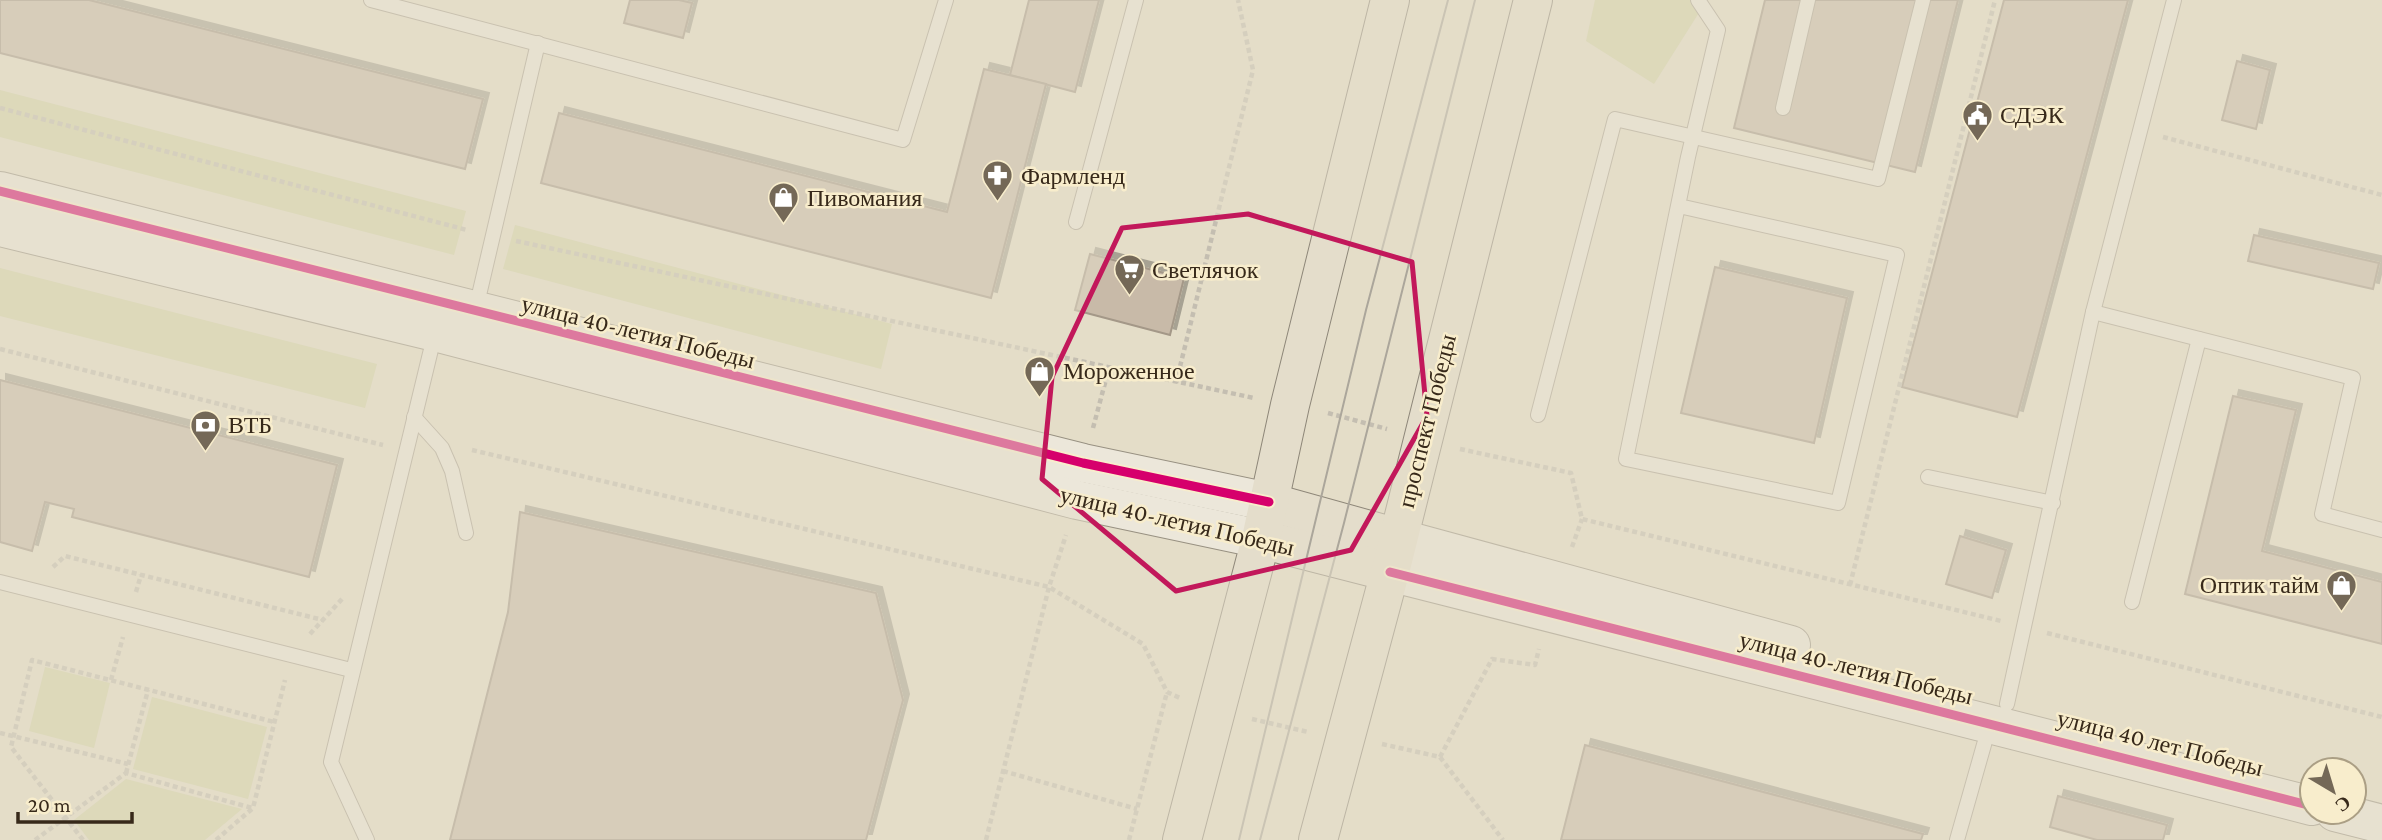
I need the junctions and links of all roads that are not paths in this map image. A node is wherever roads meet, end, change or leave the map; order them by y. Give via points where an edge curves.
1 (371, 0) edge
2 (946, 0) edge
3 (1136, 0) edge
4 (1390, 0) edge
5 (1533, 0) edge
6 (1698, 0) edge
7 (1808, 0) edge
8 (1923, 0) edge
9 (2174, 0) edge
10 (538, 43) junction
11 (1783, 108) dead end
12 (1693, 136) junction
13 (0, 191) edge
14 (1678, 206) junction
15 (1076, 222) dead end
16 (0, 228) edge
17 (2093, 312) junction
18 (455, 322) junction
19 (2199, 339) junction
20 (1538, 415) dead end
21 (414, 417) junction
22 (1928, 477) dead end
23 (1269, 502) junction
24 (2053, 503) junction
25 (2382, 530) edge
26 (466, 533) dead end
27 (1261, 539) junction
28 (1394, 555) junction
29 (0, 582) edge
30 (2132, 601) dead end
31 (351, 670) junction
32 (1999, 713) junction
33 (2298, 780) edge
34 (2298, 802) edge
35 (367, 840) edge
36 (1182, 840) edge
37 (1318, 840) edge
38 (1957, 840) edge

1 - 10 lane
2 - 10 lane via 903,140
3 - 15 lane
4 - 23 main road
5 - 28 main road, проспект Победы
6 - 12 lane via 1718,30
7 - 11 lane
8 - 12 lane via 1878,178
9 - 17 lane
10 - 18 lane via 491,236
12 - 14 lane
12 - 20 lane via 1615,119
13 - 18 street, улица 40-летия Победы
14 - 14 lane via 1897,255 1838,503 1626,459
16 - 18 street, улица 40-летия Победы
17 - 19 lane
17 - 24 lane
18 - 21 lane
18 - 23 street, улица 40-летия Победы
18 - 27 street, улица 40-летия Победы via 1077,500
19 - 25 lane via 2353,378 2322,514
19 - 30 lane
21 - 26 lane via 442,448
21 - 31 lane
22 - 24 lane
23 - 27 main road
23 - 28 main road, улица 40-летия Победы
24 - 32 lane via 2026,627
27 - 28 main road, улица 40-летия Победы
27 - 36 main road
28 - 32 street, улица 40-летия Победы
28 - 37 main road, проспект Победы
29 - 31 lane
31 - 35 lane via 331,762
32 - 33 street, улица 40 лет Победы
32 - 34 street, улица 40-летия Победы
32 - 38 lane

